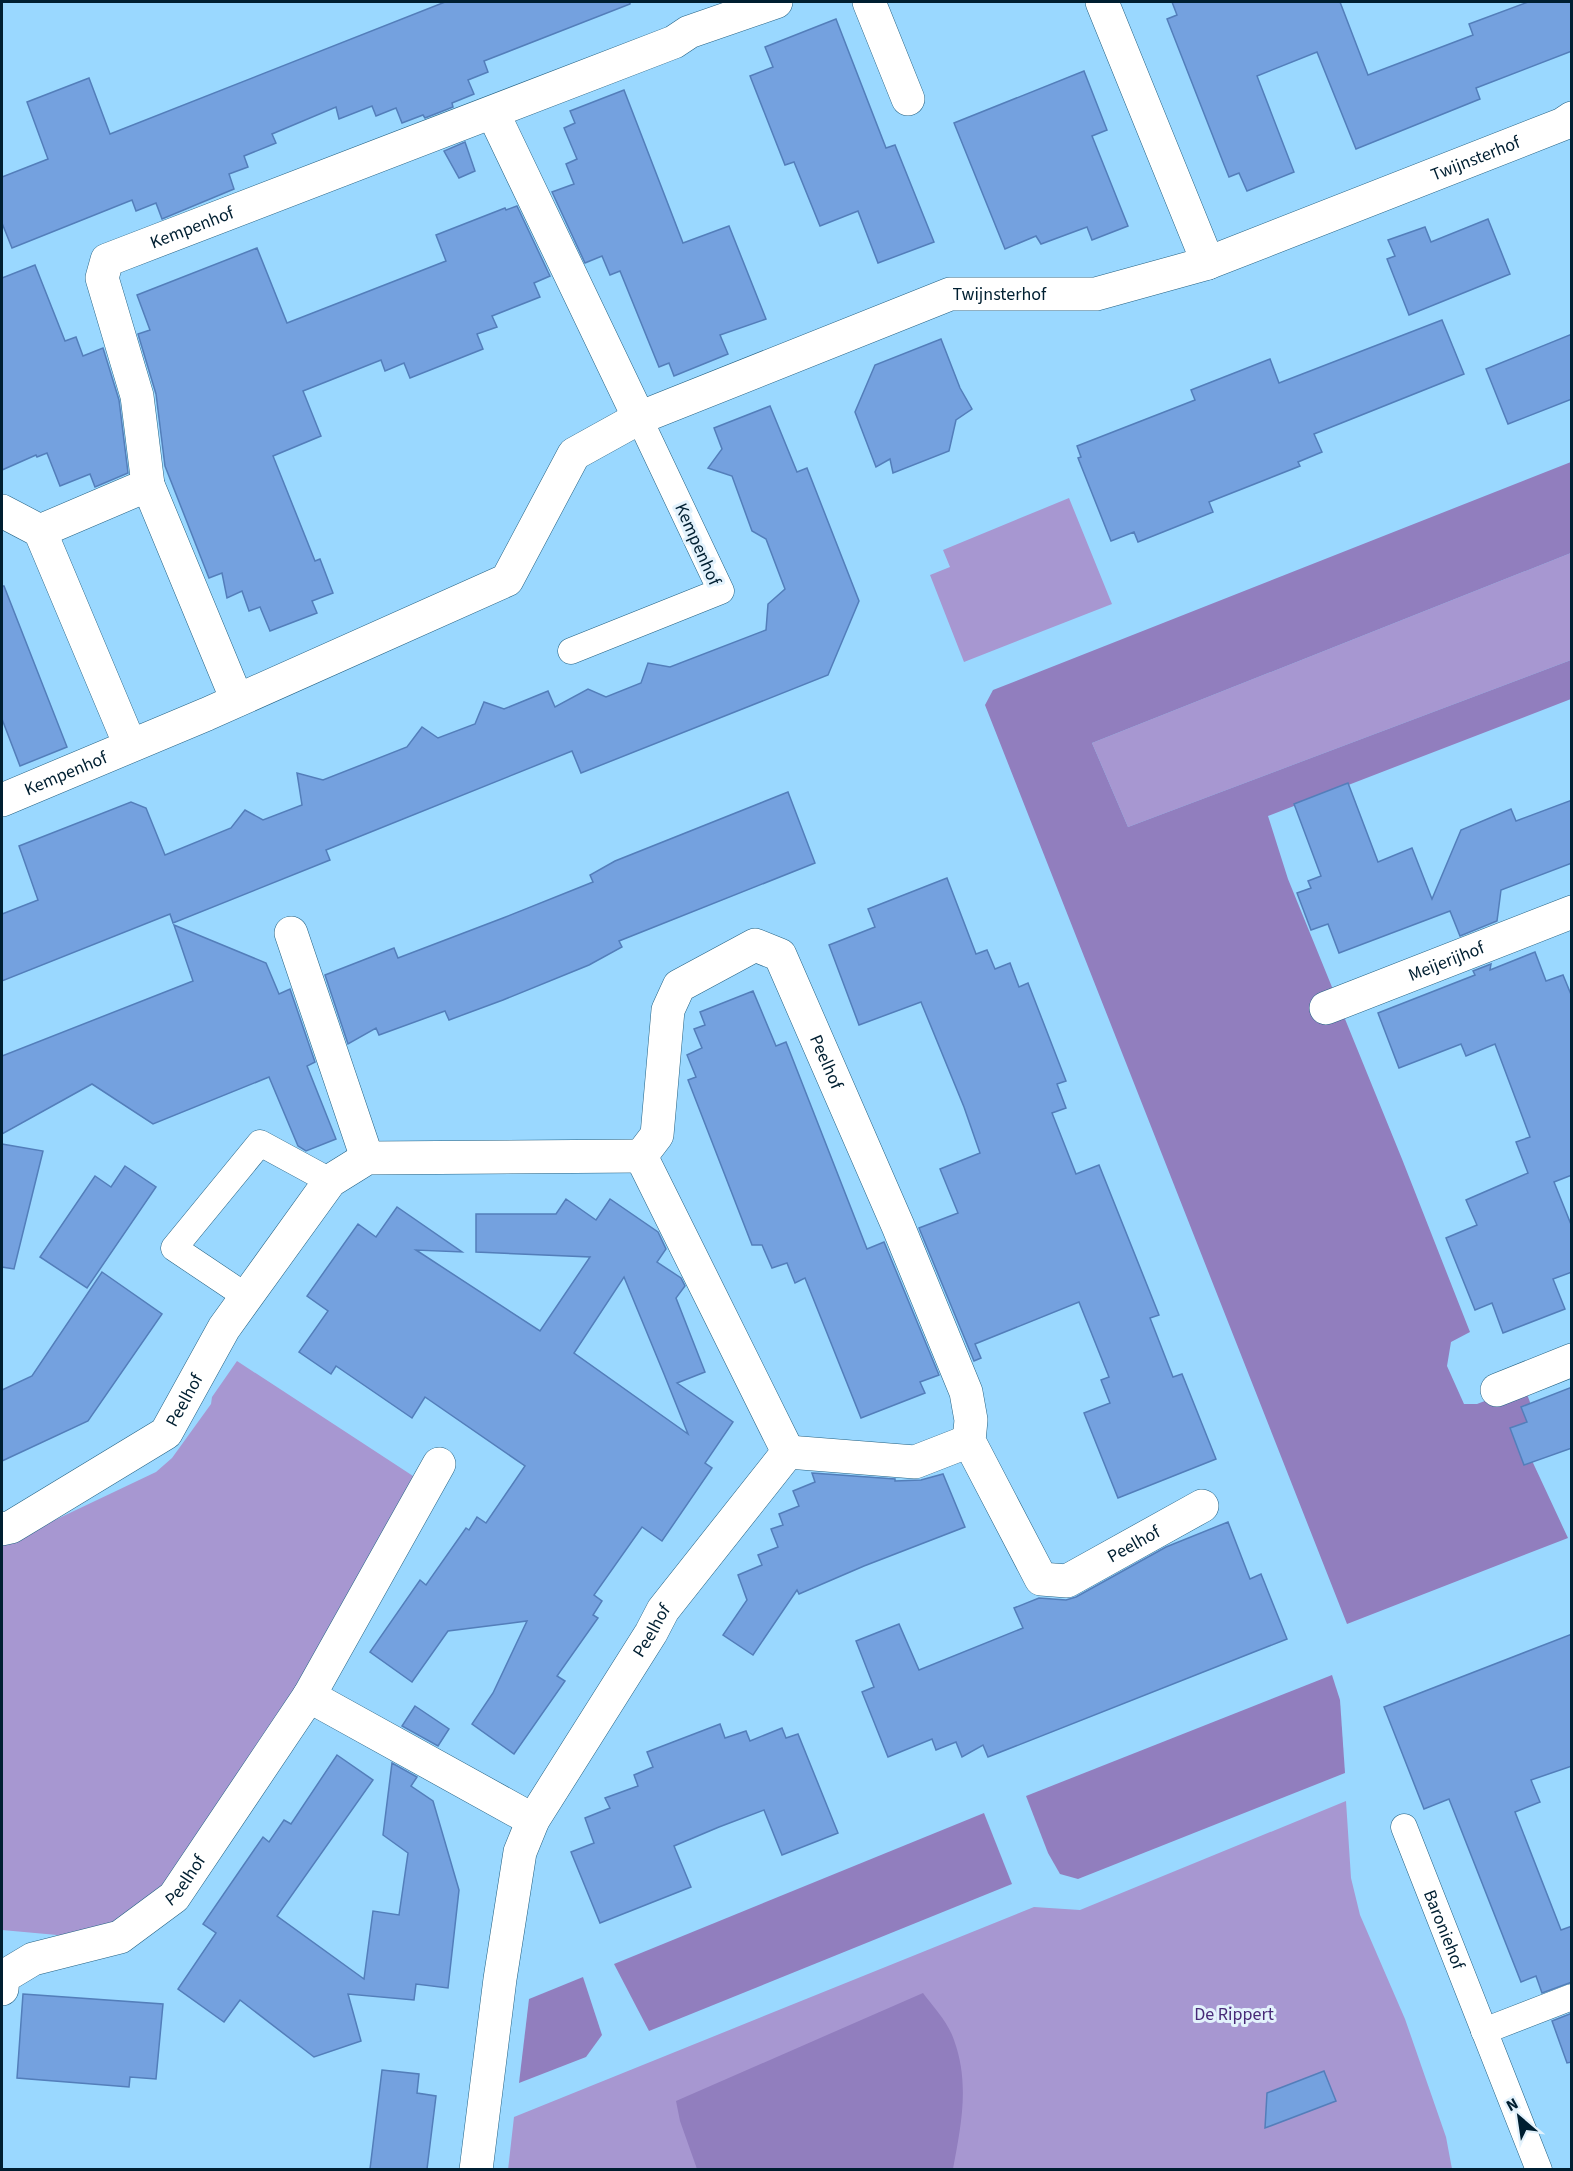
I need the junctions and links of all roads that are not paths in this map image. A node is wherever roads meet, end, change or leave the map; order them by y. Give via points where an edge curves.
1 (776, 2) edge
2 (869, 2) edge
3 (1102, 2) edge
4 (908, 99) dead end
5 (493, 113) junction
6 (1572, 118) edge
7 (1208, 263) junction
8 (797, 355) joint
9 (639, 418) junction
10 (148, 485) junction
11 (2, 511) edge
12 (40, 531) junction
13 (571, 651) dead end
14 (237, 700) junction
15 (130, 746) junction
16 (2, 800) edge
17 (1570, 916) edge
18 (291, 933) dead end
19 (1326, 1008) dead end
20 (641, 1156) junction
21 (367, 1158) junction
22 (330, 1181) junction
23 (247, 1297) junction
24 (1572, 1360) edge
25 (1497, 1390) dead end
26 (969, 1441) junction
27 (788, 1452) junction
28 (439, 1464) dead end
29 (1202, 1506) dead end
30 (2, 1529) edge
31 (309, 1696) junction
32 (533, 1820) junction
33 (1404, 1827) dead end
34 (2, 1989) edge
35 (1572, 1997) edge
36 (1484, 2031) junction
37 (476, 2169) edge
38 (1539, 2169) edge

1 - 5 street, Kempenhof via 688,32 674,42
2 - 4 street
3 - 7 street
5 - 9 street, Kempenhof
5 - 10 street, Kempenhof via 107,260 102,278 138,396
6 - 7 street, Twijnsterhof
7 - 8 street, Twijnsterhof via 1096,294 950,294
8 - 9 street, Kempenhof
9 - 13 lane, Kempenhof via 721,591
9 - 14 street, Kempenhof via 574,454 507,580
10 - 12 street
10 - 14 street, Kempenhof
11 - 12 street
12 - 15 street, Kempenhof
14 - 15 street, Kempenhof
15 - 16 street, Kempenhof
17 - 19 street, Meijerijhof
18 - 21 street
20 - 21 street
20 - 26 street, Peelhof via 657,1135 668,1010 679,986 755,945 780,955 966,1392 971,1420
20 - 27 street
21 - 22 street, Peelhof
22 - 23 street, Peelhof
22 - 23 lane via 260,1143 174,1248
23 - 30 street, Peelhof via 224,1328 166,1433
24 - 25 street
26 - 27 street via 915,1462
26 - 29 street, Peelhof via 1041,1579 1067,1581
27 - 32 street, Peelhof via 663,1610
28 - 31 street, Peelhof
31 - 32 street
31 - 34 street, Peelhof via 174,1897 120,1937 33,1959 3,1977
32 - 37 street, Peelhof via 520,1852
33 - 36 lane, Baroniehof
35 - 36 lane
36 - 38 lane, Baroniehof

